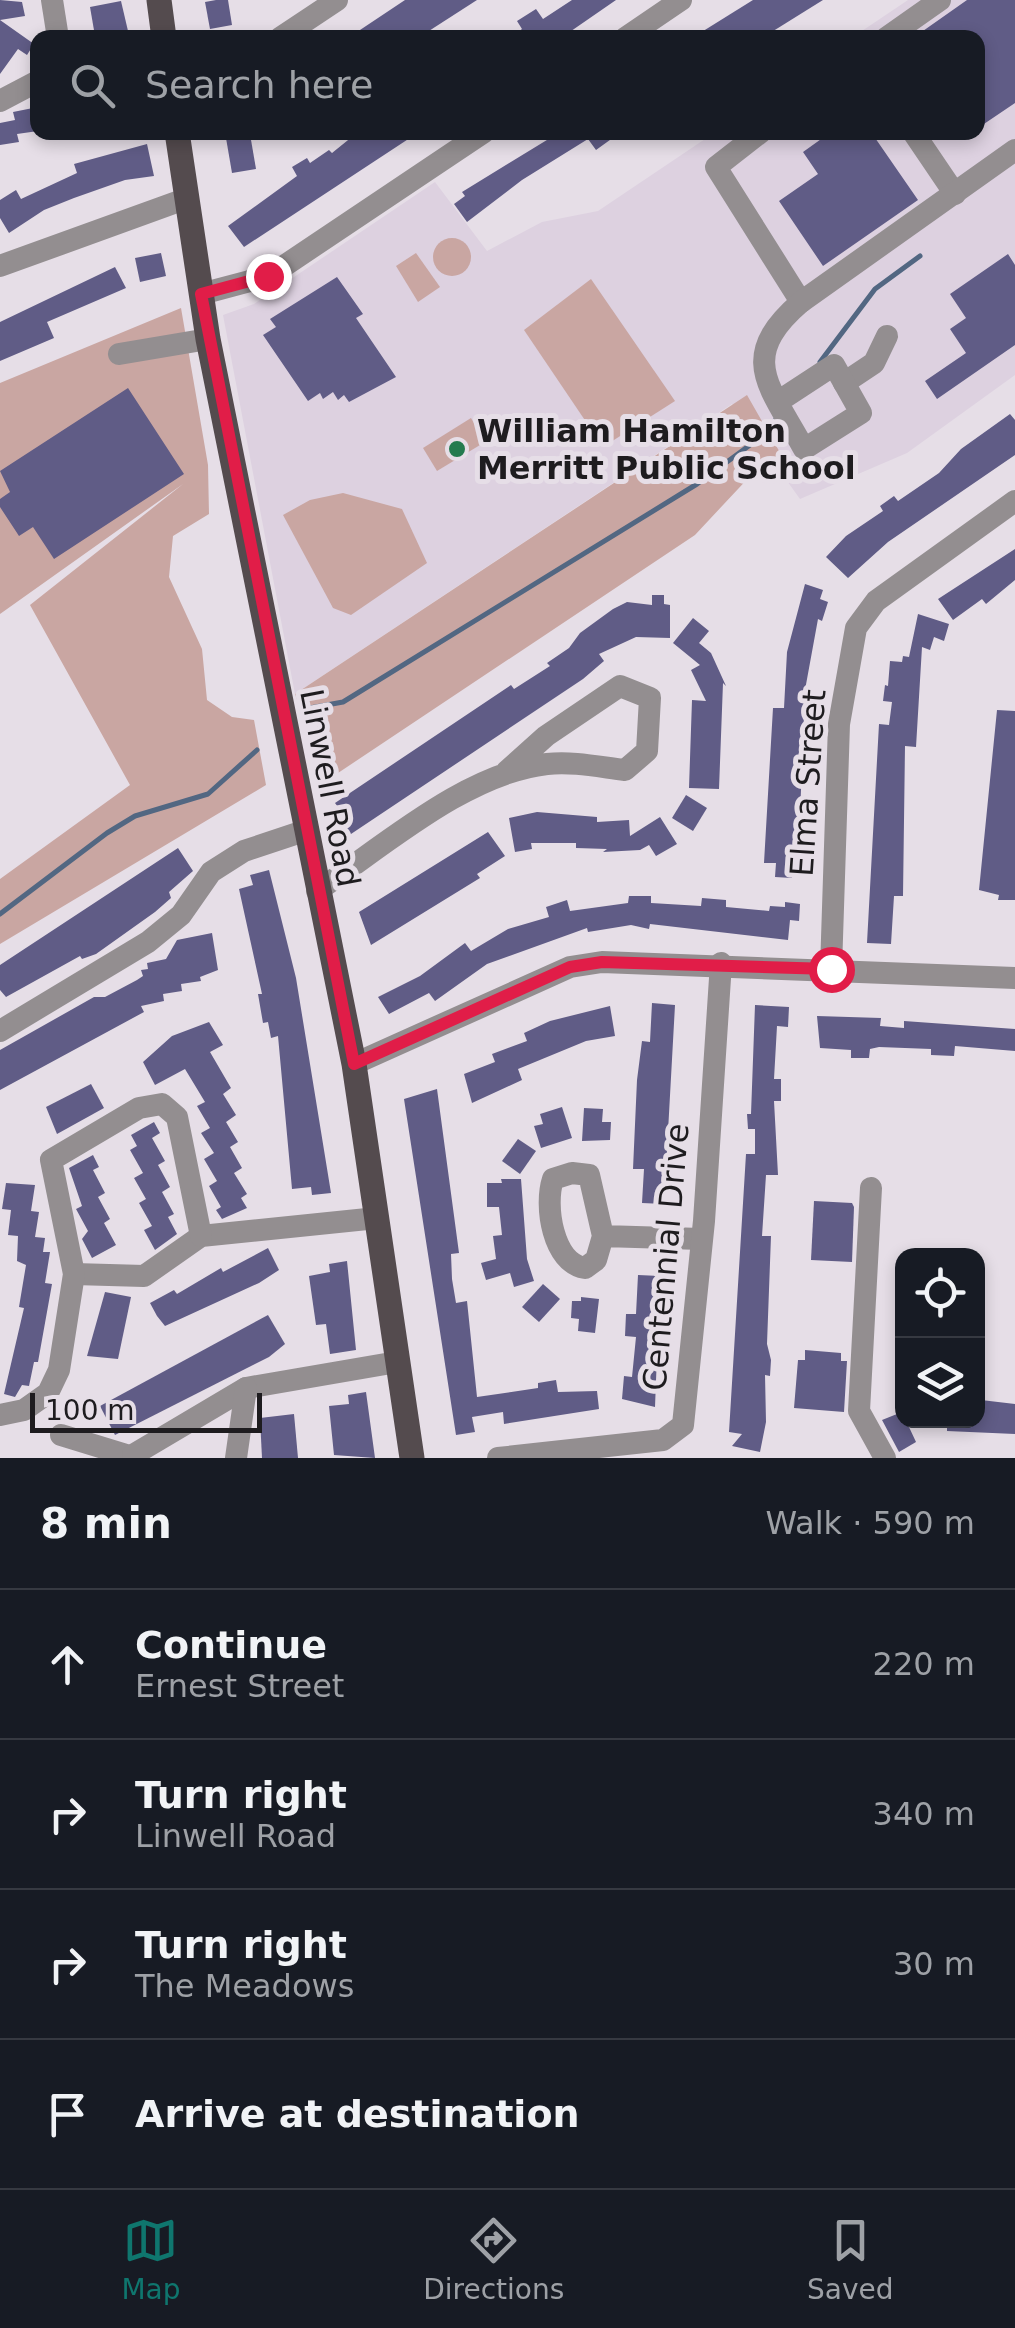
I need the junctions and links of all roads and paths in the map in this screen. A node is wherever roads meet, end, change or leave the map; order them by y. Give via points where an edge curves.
1 (52, 0) edge
2 (159, 0) edge
3 (336, 0) edge
4 (940, 0) edge
5 (673, 2) edge
6 (57, 30) edge
7 (163, 30) edge
8 (292, 30) edge
9 (636, 30) edge
10 (897, 30) edge
11 (30, 85) edge
12 (0, 101) edge
13 (179, 140) edge
14 (472, 140) edge
15 (752, 140) edge
16 (918, 140) edge
17 (1015, 150) edge
18 (954, 194) junction
19 (186, 200) junction
20 (0, 266) edge
21 (201, 294) junction
22 (801, 302) junction
23 (887, 336) dead end
24 (208, 339) junction
25 (119, 354) dead end
26 (844, 383) junction
27 (778, 402) junction
28 (1015, 501) edge
29 (507, 771) junction
30 (304, 831) junction
31 (317, 891) junction
32 (721, 964) junction
33 (831, 969) junction
34 (1015, 978) edge
35 (0, 1031) edge
36 (354, 1064) junction
37 (871, 1188) dead end
38 (377, 1218) junction
39 (201, 1236) junction
40 (603, 1236) dead end
41 (701, 1239) junction
42 (74, 1274) junction
43 (398, 1362) junction
44 (246, 1388) junction
45 (0, 1415) edge
46 (62, 1435) dead end
47 (134, 1457) edge
48 (236, 1458) edge
49 (412, 1458) edge
50 (498, 1458) edge
51 (885, 1458) edge

1 - 6 street
2 - 7 main road
3 - 8 street
4 - 10 street
5 - 9 street
11 - 12 street
13 - 19 main road, Linwell Road
14 - 21 street via 268,276
15 - 22 street via 716,168
16 - 18 street
17 - 18 street
18 - 22 street
19 - 20 street
19 - 21 main road, Linwell Road
21 - 24 main road, Linwell Road
22 - 27 street via 764,344
23 - 26 street via 874,363
24 - 25 street
24 - 30 main road, Linwell Road
26 - 27 street via 834,365
26 - 27 street via 860,413 804,449
28 - 33 street, Elma Street via 876,602 856,628 839,724
29 - 29 street via 550,763 625,770 647,751 650,698 620,686
29 - 31 street via 472,787
30 - 31 main road, Linwell Road
30 - 35 street via 244,851 211,872 181,916 148,942
31 - 36 main road, Linwell Road
32 - 33 street
32 - 36 street via 570,967
32 - 41 street, Centennial Drive
33 - 34 street
36 - 38 main road, Linwell Road
37 - 51 street via 859,1412
38 - 39 street
38 - 43 main road, Linwell Road
39 - 42 street via 144,1276
39 - 42 street via 177,1118 162,1104 139,1108 51,1160
40 - 41 street
41 - 50 street, Centennial Drive via 683,1426 663,1440
42 - 45 street via 60,1370 48,1393 24,1410
43 - 44 street
43 - 49 main road, Linwell Road
44 - 47 street
44 - 48 street
46 - 47 street

